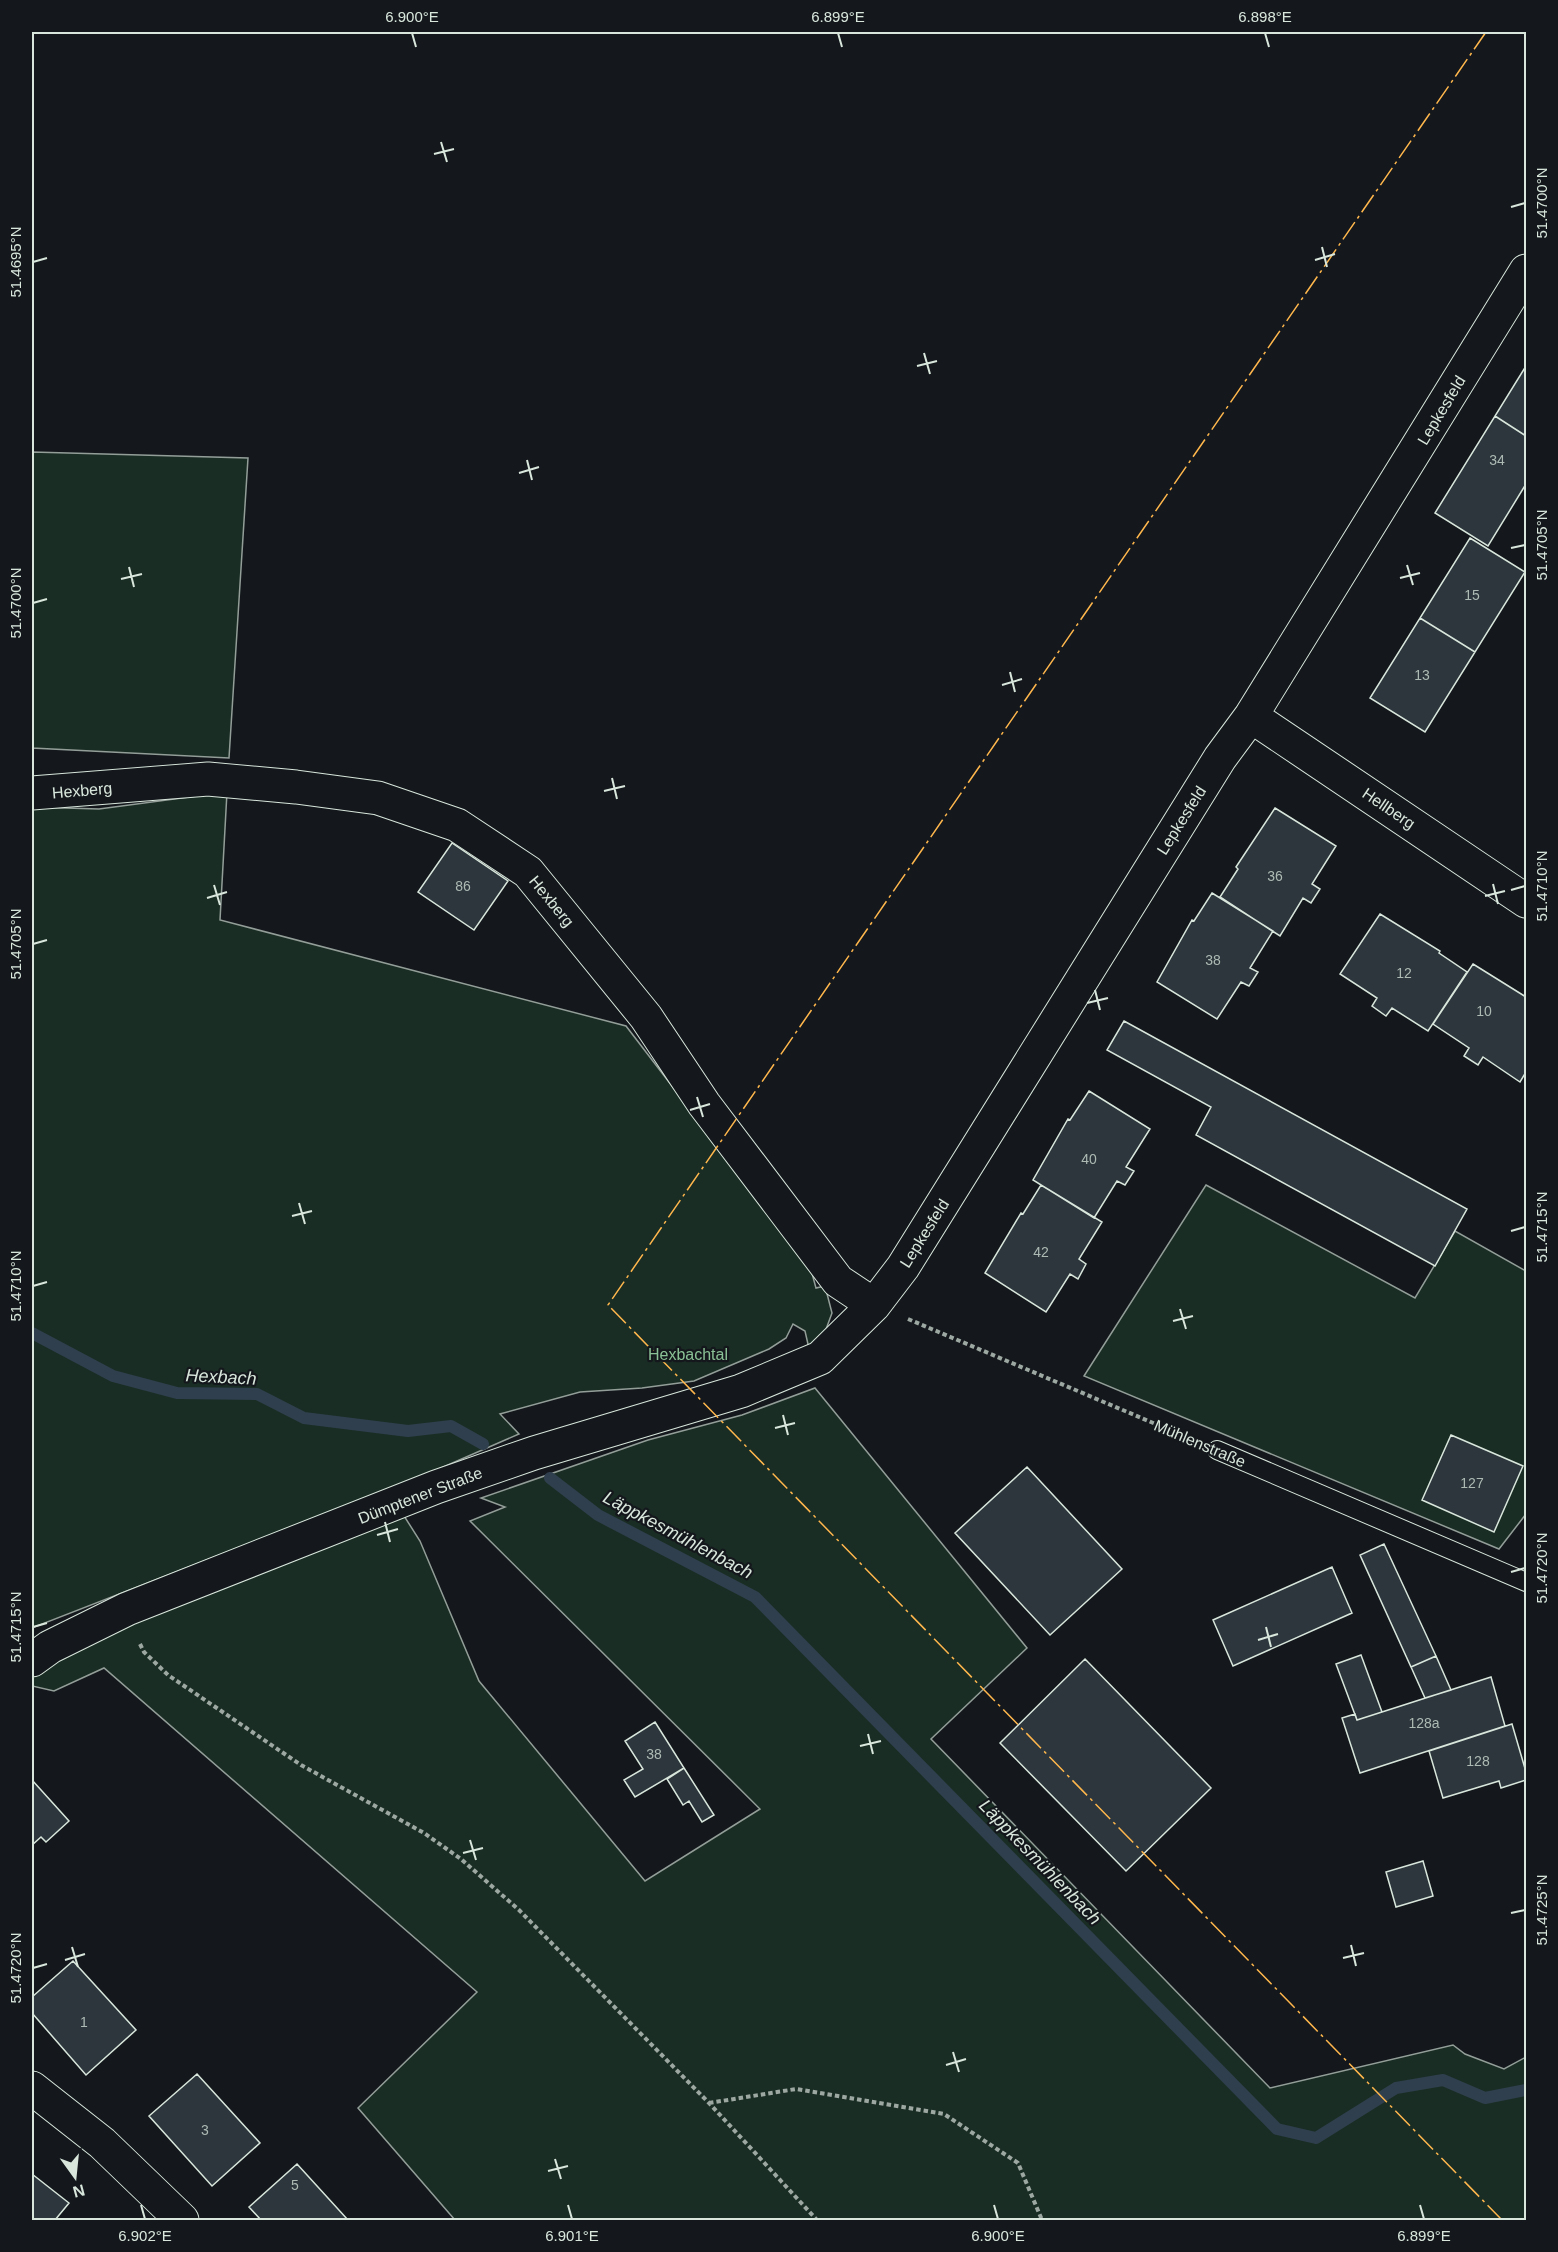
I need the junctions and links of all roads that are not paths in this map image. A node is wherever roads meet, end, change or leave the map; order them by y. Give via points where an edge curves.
1 (1527, 271) edge
2 (1251, 716) junction
3 (32, 793) edge
4 (1527, 901) edge
5 (874, 1305) junction
6 (820, 1358) joint
7 (1217, 1450) road end
8 (1527, 1582) edge
9 (32, 1660) edge
10 (32, 2088) edge
11 (182, 2220) edge

1 - 2 street, Lepkesfeld
2 - 4 street, Hellberg
2 - 5 street, Lepkesfeld via 1220,758 903,1267
3 - 5 street, Hexberg via 208,779 378,798 457,825 528,872 646,1017 704,1104 838,1281
5 - 6 street, Lepkesfeld
6 - 9 street, Dümptener Straße via 741,1391 534,1453 436,1487 127,1609
7 - 8 lane, Mühlenstraße
10 - 11 street via 102,2143

